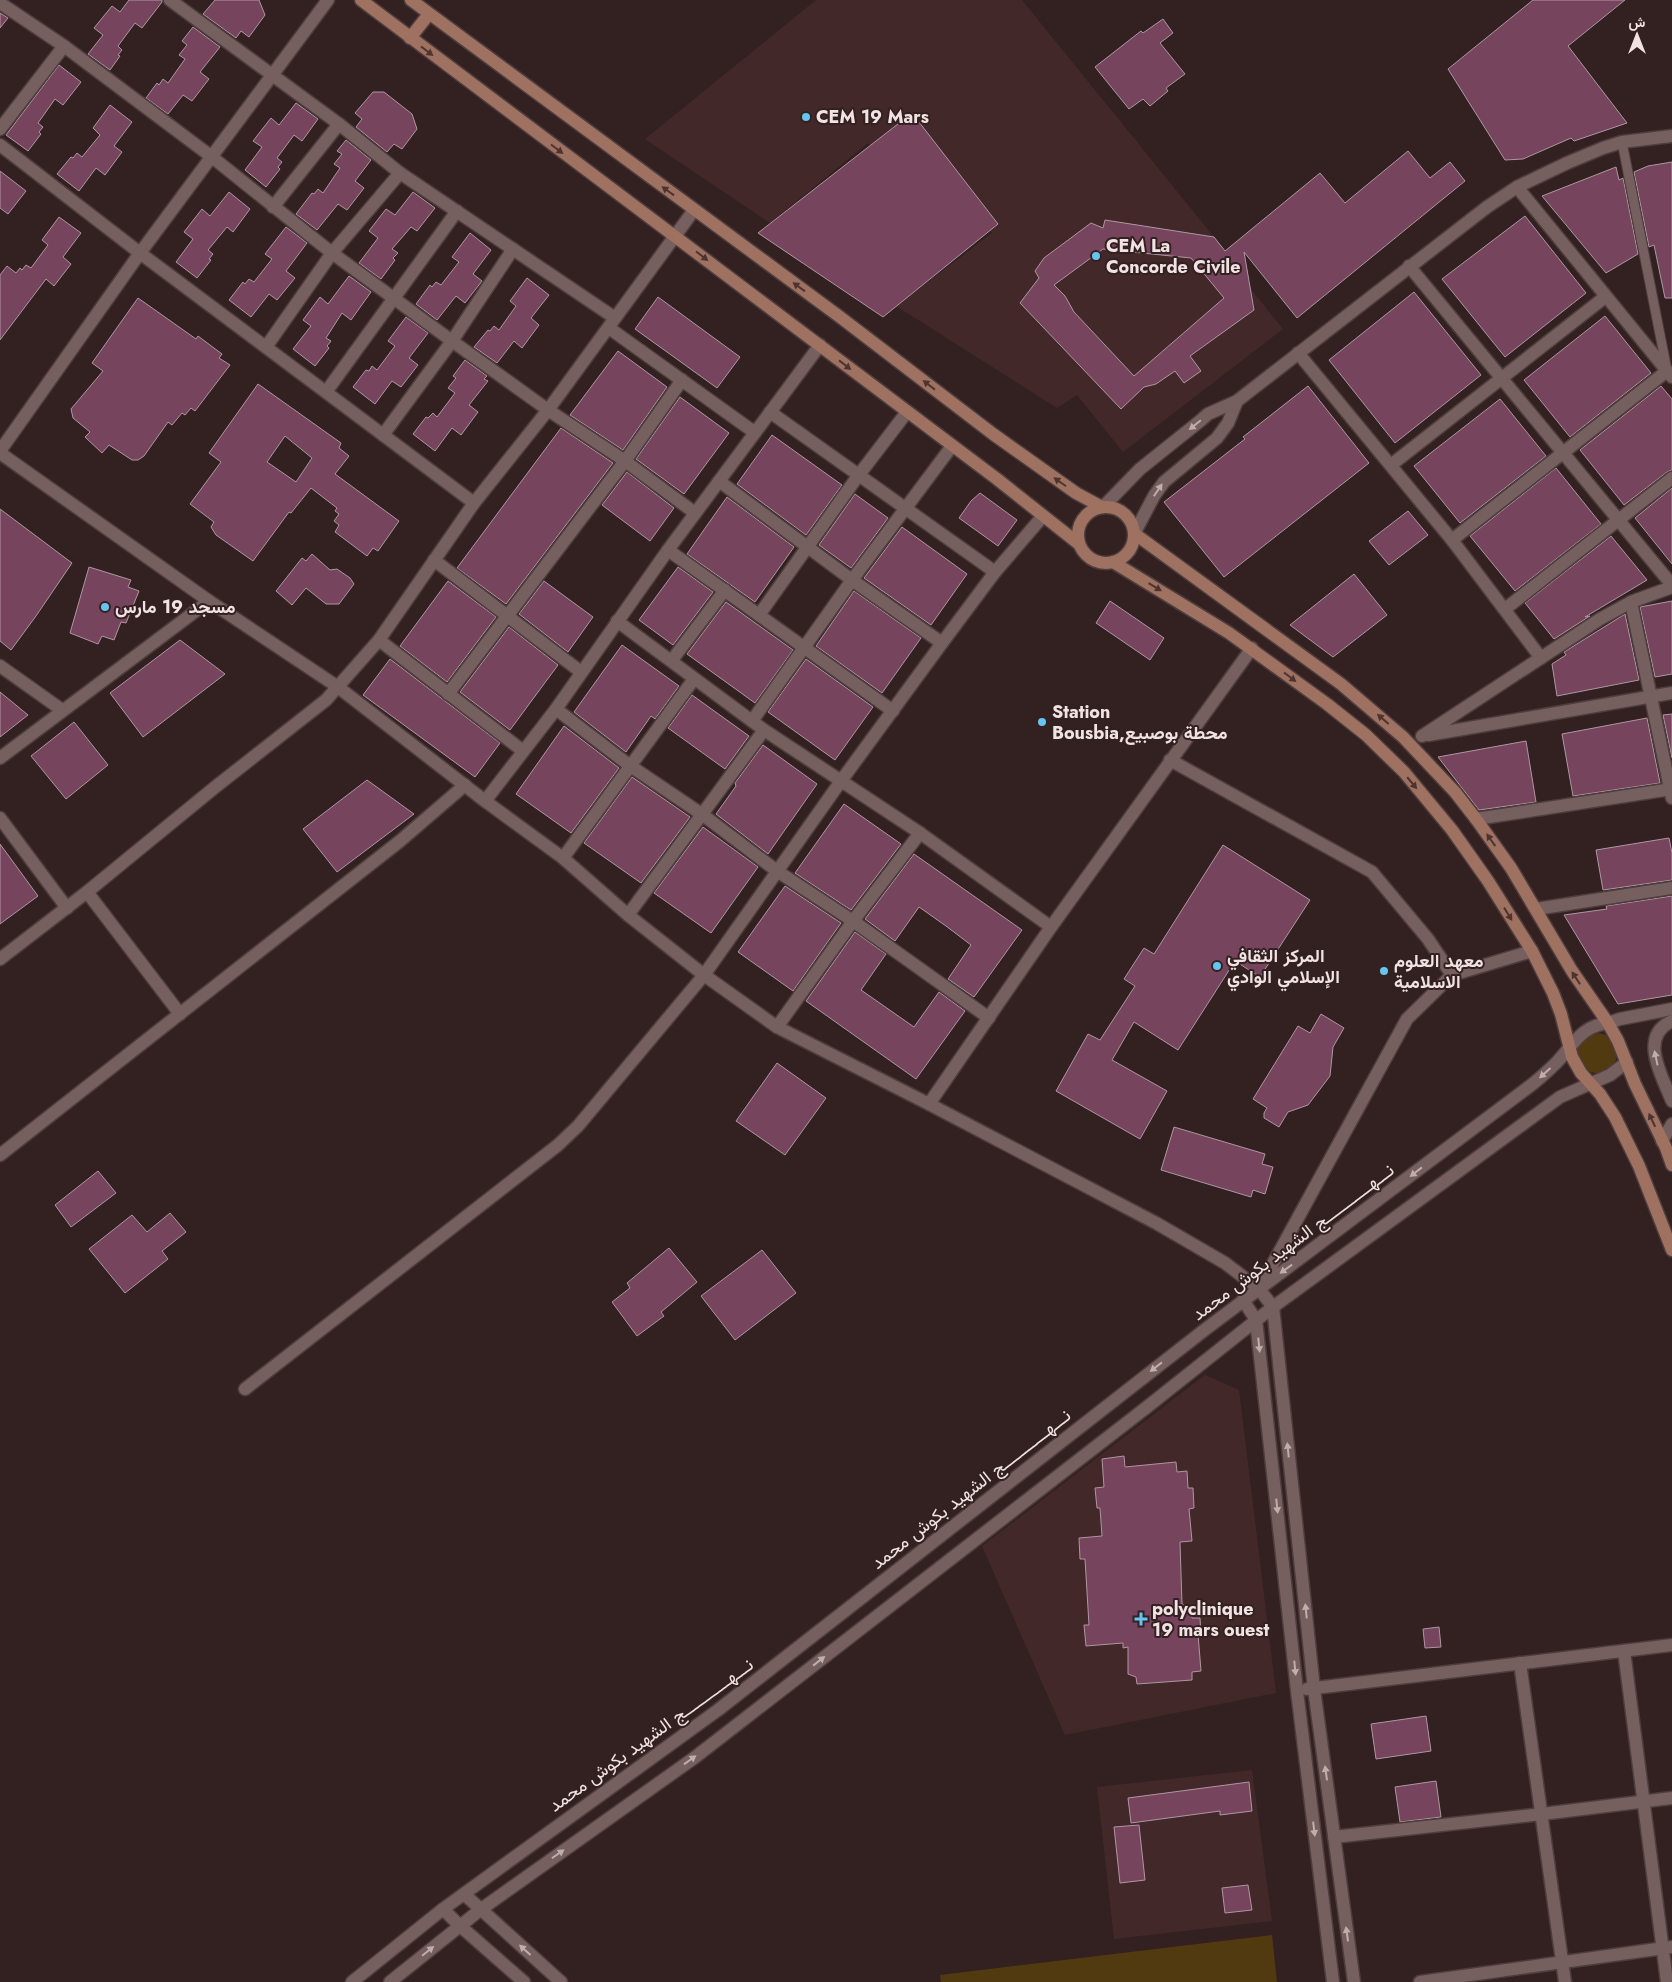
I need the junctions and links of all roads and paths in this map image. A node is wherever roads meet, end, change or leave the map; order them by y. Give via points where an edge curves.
1 (170, 0) edge
2 (328, 0) edge
3 (361, 0) edge
4 (411, 0) edge
5 (0, 3) edge
6 (429, 14) junction
7 (410, 38) junction
8 (64, 46) junction
9 (272, 75) junction
10 (339, 124) junction
11 (0, 129) edge
12 (1672, 136) edge
13 (1622, 142) junction
14 (0, 145) edge
15 (212, 157) junction
16 (400, 173) junction
17 (1517, 187) junction
18 (273, 207) junction
19 (694, 210) junction
20 (457, 211) junction
21 (677, 236) junction
22 (513, 249) junction
23 (140, 253) junction
24 (332, 253) junction
25 (1409, 266) junction
26 (393, 297) junction
27 (1605, 297) junction
28 (612, 323) junction
29 (452, 342) junction
30 (820, 345) junction
31 (266, 347) junction
32 (1298, 353) junction
33 (1670, 374) edge
34 (1501, 379) junction
35 (682, 380) junction
36 (326, 392) junction
37 (1237, 401) junction
38 (548, 410) junction
39 (770, 412) junction
40 (907, 412) junction
41 (754, 432) junction
42 (383, 435) junction
43 (952, 446) junction
44 (0, 452) edge
45 (1563, 454) junction
46 (625, 461) junction
47 (1390, 465) junction
48 (858, 476) junction
49 (1672, 478) edge
50 (719, 481) junction
51 (474, 503) junction
52 (1102, 507) junction
53 (906, 509) junction
54 (695, 513) junction
55 (1043, 516) junction
56 (1618, 520) junction
57 (1134, 533) junction
58 (1452, 540) junction
59 (1079, 544) junction
60 (808, 546) junction
61 (668, 550) junction
62 (434, 560) junction
63 (1113, 562) junction
64 (995, 572) junction
65 (852, 580) junction
66 (1672, 586) edge
67 (725, 590) junction
68 (209, 601) junction
69 (1631, 602) junction
70 (1505, 609) junction
71 (759, 615) junction
72 (507, 617) junction
73 (617, 621) junction
74 (379, 640) junction
75 (942, 643) junction
76 (804, 646) junction
77 (1252, 648) junction
78 (1541, 658) junction
79 (672, 660) junction
80 (0, 666) edge
81 (581, 672) junction
82 (694, 678) junction
83 (338, 687) junction
84 (1672, 693) edge
85 (448, 694) junction
86 (1651, 697) junction
87 (556, 709) junction
88 (62, 710) junction
89 (893, 711) junction
90 (752, 721) junction
91 (764, 730) junction
92 (1422, 736) junction
93 (1403, 737) junction
94 (523, 752) junction
95 (0, 758) edge
96 (1170, 760) junction
97 (629, 765) junction
98 (841, 781) junction
99 (465, 785) junction
100 (1671, 792) edge
101 (485, 801) junction
102 (703, 815) junction
103 (0, 818) edge
104 (1476, 819) junction
105 (920, 833) junction
106 (563, 858) junction
107 (777, 871) junction
108 (1672, 888) edge
109 (87, 892) junction
110 (67, 908) junction
111 (1536, 909) junction
112 (628, 915) junction
113 (853, 921) junction
114 (1051, 927) junction
115 (1532, 951) junction
116 (0, 959) edge
117 (704, 975) junction
118 (1452, 975) junction
119 (1672, 1009) edge
120 (180, 1014) junction
121 (989, 1018) junction
122 (1672, 1021) edge
123 (1608, 1023) junction
124 (778, 1027) junction
125 (1570, 1047) junction
126 (1627, 1062) junction
127 (1590, 1083) junction
128 (1672, 1101) edge
129 (929, 1104) junction
130 (1672, 1124) edge
131 (1667, 1145) edge
132 (0, 1155) edge
133 (1672, 1165) edge
134 (1672, 1250) edge
135 (1259, 1288) junction
136 (1243, 1300) junction
137 (1273, 1307) junction
138 (1256, 1320) junction
139 (245, 1389) dead end
140 (1672, 1645) edge
141 (1624, 1651) junction
142 (1520, 1663) junction
143 (1314, 1688) junction
144 (1297, 1691) junction
145 (1672, 1798) edge
146 (1643, 1802) junction
147 (1542, 1814) junction
148 (1334, 1837) junction
149 (464, 1894) junction
150 (444, 1909) junction
151 (480, 1910) junction
152 (460, 1926) junction
153 (1667, 1947) edge
154 (1563, 1962) junction
155 (352, 1982) edge
156 (390, 1982) edge
157 (524, 1982) edge
158 (561, 1982) edge
159 (1332, 1982) edge
160 (1354, 1982) edge
161 (1420, 1982) edge
162 (1565, 1982) edge
163 (1666, 1982) edge

1 - 9 street
2 - 9 street
3 - 7 main road
4 - 6 main road
5 - 8 street
6 - 7 main road
19 -> 6 main road
7 -> 21 main road
8 - 11 street
8 - 15 street
9 - 10 street
9 - 15 street
10 - 16 street
10 - 18 street
12 - 13 street
13 - 17 street via 1566,163
13 - 33 lane
14 - 23 street
15 - 18 street
15 - 23 street
16 - 20 street
16 - 24 street
17 - 25 street
17 - 27 street
18 - 24 street
19 - 21 street
52 -> 19 main road via 1076,493 992,434
20 - 22 street
20 - 26 street
21 - 28 street
21 -> 30 main road
22 - 28 street
22 - 29 street
23 - 31 street
23 - 44 street
24 - 26 street
24 - 31 street
25 - 32 street
25 - 34 street
26 - 29 street
26 - 36 street
27 - 33 street
27 - 34 street
28 - 35 street
28 - 38 street
29 - 38 street
29 - 42 street
30 - 39 street
30 -> 40 main road
31 - 36 street
32 - 37 street
32 - 47 street
33 - 45 street
34 - 45 street
34 - 47 street
35 - 41 street
35 - 46 street
36 - 42 street
37 -> 52 street via 1208,414 1140,469
57 -> 37 street via 1164,482 1216,438 1228,424
38 - 46 street
38 - 51 street
39 - 41 street
39 - 48 street
40 - 43 main road
40 - 48 street
41 - 50 street
42 - 51 street
43 - 53 street
43 - 55 main road
44 - 68 street
45 - 56 street
45 - 58 street
46 - 54 street
46 - 72 street
47 - 58 street
48 - 53 street
48 - 60 street
49 - 56 street
50 - 54 street
50 - 60 street
51 - 62 street
52 - 57 main road via 1121,510 1128,516
52 - 59 main road via 1082,520 1078,528
53 - 64 street
53 - 65 street
54 - 61 street
55 - 59 main road
55 - 64 street
56 - 66 street
56 - 70 street
57 - 63 main road via 1131,549
93 -> 57 main road via 1341,684
58 - 70 street
59 - 63 main road via 1096,561
60 - 65 street
60 - 71 street
61 - 67 street
61 - 73 street
62 - 72 street
62 - 74 street
63 -> 77 main road
64 - 75 street
65 - 75 street
65 - 76 street
66 - 69 street
67 - 71 street
67 - 79 street
68 - 83 street
68 - 88 street
69 - 78 street
69 - 86 street
70 - 78 street
71 - 76 street
72 - 81 street
72 - 85 street
73 - 79 street
73 - 81 street
74 - 83 street
74 - 85 street
75 - 89 street
76 - 89 street
76 - 90 street
77 - 96 street
77 -> 115 main road via 1366,735 1404,772 1452,830
78 - 92 street
79 - 82 street
80 - 88 street
81 - 87 street
82 - 90 street
82 - 97 street
83 - 99 street
83 - 109 street
84 - 86 street
85 - 94 street
86 - 92 street
86 - 100 street
87 - 94 street
87 - 97 street
88 - 95 street
89 - 98 street
90 - 91 street
91 - 98 street
91 - 102 street
92 - 93 street
93 - 104 main road
94 - 101 street
96 - 114 street
96 - 118 street via 1372,872 1428,939
97 - 102 street
97 - 106 street
98 - 105 street
98 - 107 street
99 - 101 street
99 - 120 street via 400,841
100 - 104 street
101 - 106 street
102 - 107 street
102 - 112 street
103 - 110 street
111 -> 104 main road
105 - 113 street
105 - 114 street
106 - 112 street
107 - 113 street
107 - 117 street
108 - 111 street
109 - 110 street
109 - 120 street
110 - 116 street
123 -> 111 main road via 1572,972
112 - 117 street
113 - 121 street
113 - 124 street
114 - 121 street
115 - 118 street
115 - 125 main road via 1553,993
117 - 124 street
117 - 139 street via 578,1126 558,1145
118 - 135 street via 1407,1019
119 - 123 street, نـــهـــــــــــج الشهيد بكوش محمد
120 - 132 street
121 - 129 street
128 -> 122 street via 1655,1058 1656,1033
123 - 125 street, نـــهـــــــــــج الشهيد بكوش محمد via 1588,1028
123 - 126 main road
124 - 129 street
125 - 127 main road via 1576,1065
125 -> 135 street, نـــهـــــــــــج الشهيد بكوش محمد via 1526,1089
126 - 127 street via 1610,1075
131 -> 126 main road
127 - 134 main road via 1608,1105 1639,1166
127 - 137 street via 1560,1097
129 - 135 street via 1156,1223 1225,1263
130 - 131 street
131 - 133 main road
135 - 136 street, نـــهـــــــــــج الشهيد بكوش محمد
135 - 137 street
136 - 138 street
136 -> 149 street, نـــهـــــــــــج الشهيد بكوش محمد via 718,1710
137 - 138 street
143 -> 137 street
138 -> 144 street
151 -> 138 street via 694,1758
140 - 141 street
141 - 142 street
141 - 146 street
142 - 143 street
142 - 147 street
143 - 144 street
148 -> 143 street
144 -> 159 street
145 - 146 street
146 - 147 street
146 - 153 street
147 - 148 street
147 - 154 street
160 -> 148 street
149 - 150 street, نـــهـــــــــــج الشهيد بكوش محمد
149 - 151 street
150 - 152 street
150 - 155 street, نـــهـــــــــــج الشهيد بكوش محمد
151 - 152 street
158 -> 151 street
156 -> 152 street
152 - 157 street
153 - 154 street
153 - 163 street
154 - 161 street
154 - 162 street

